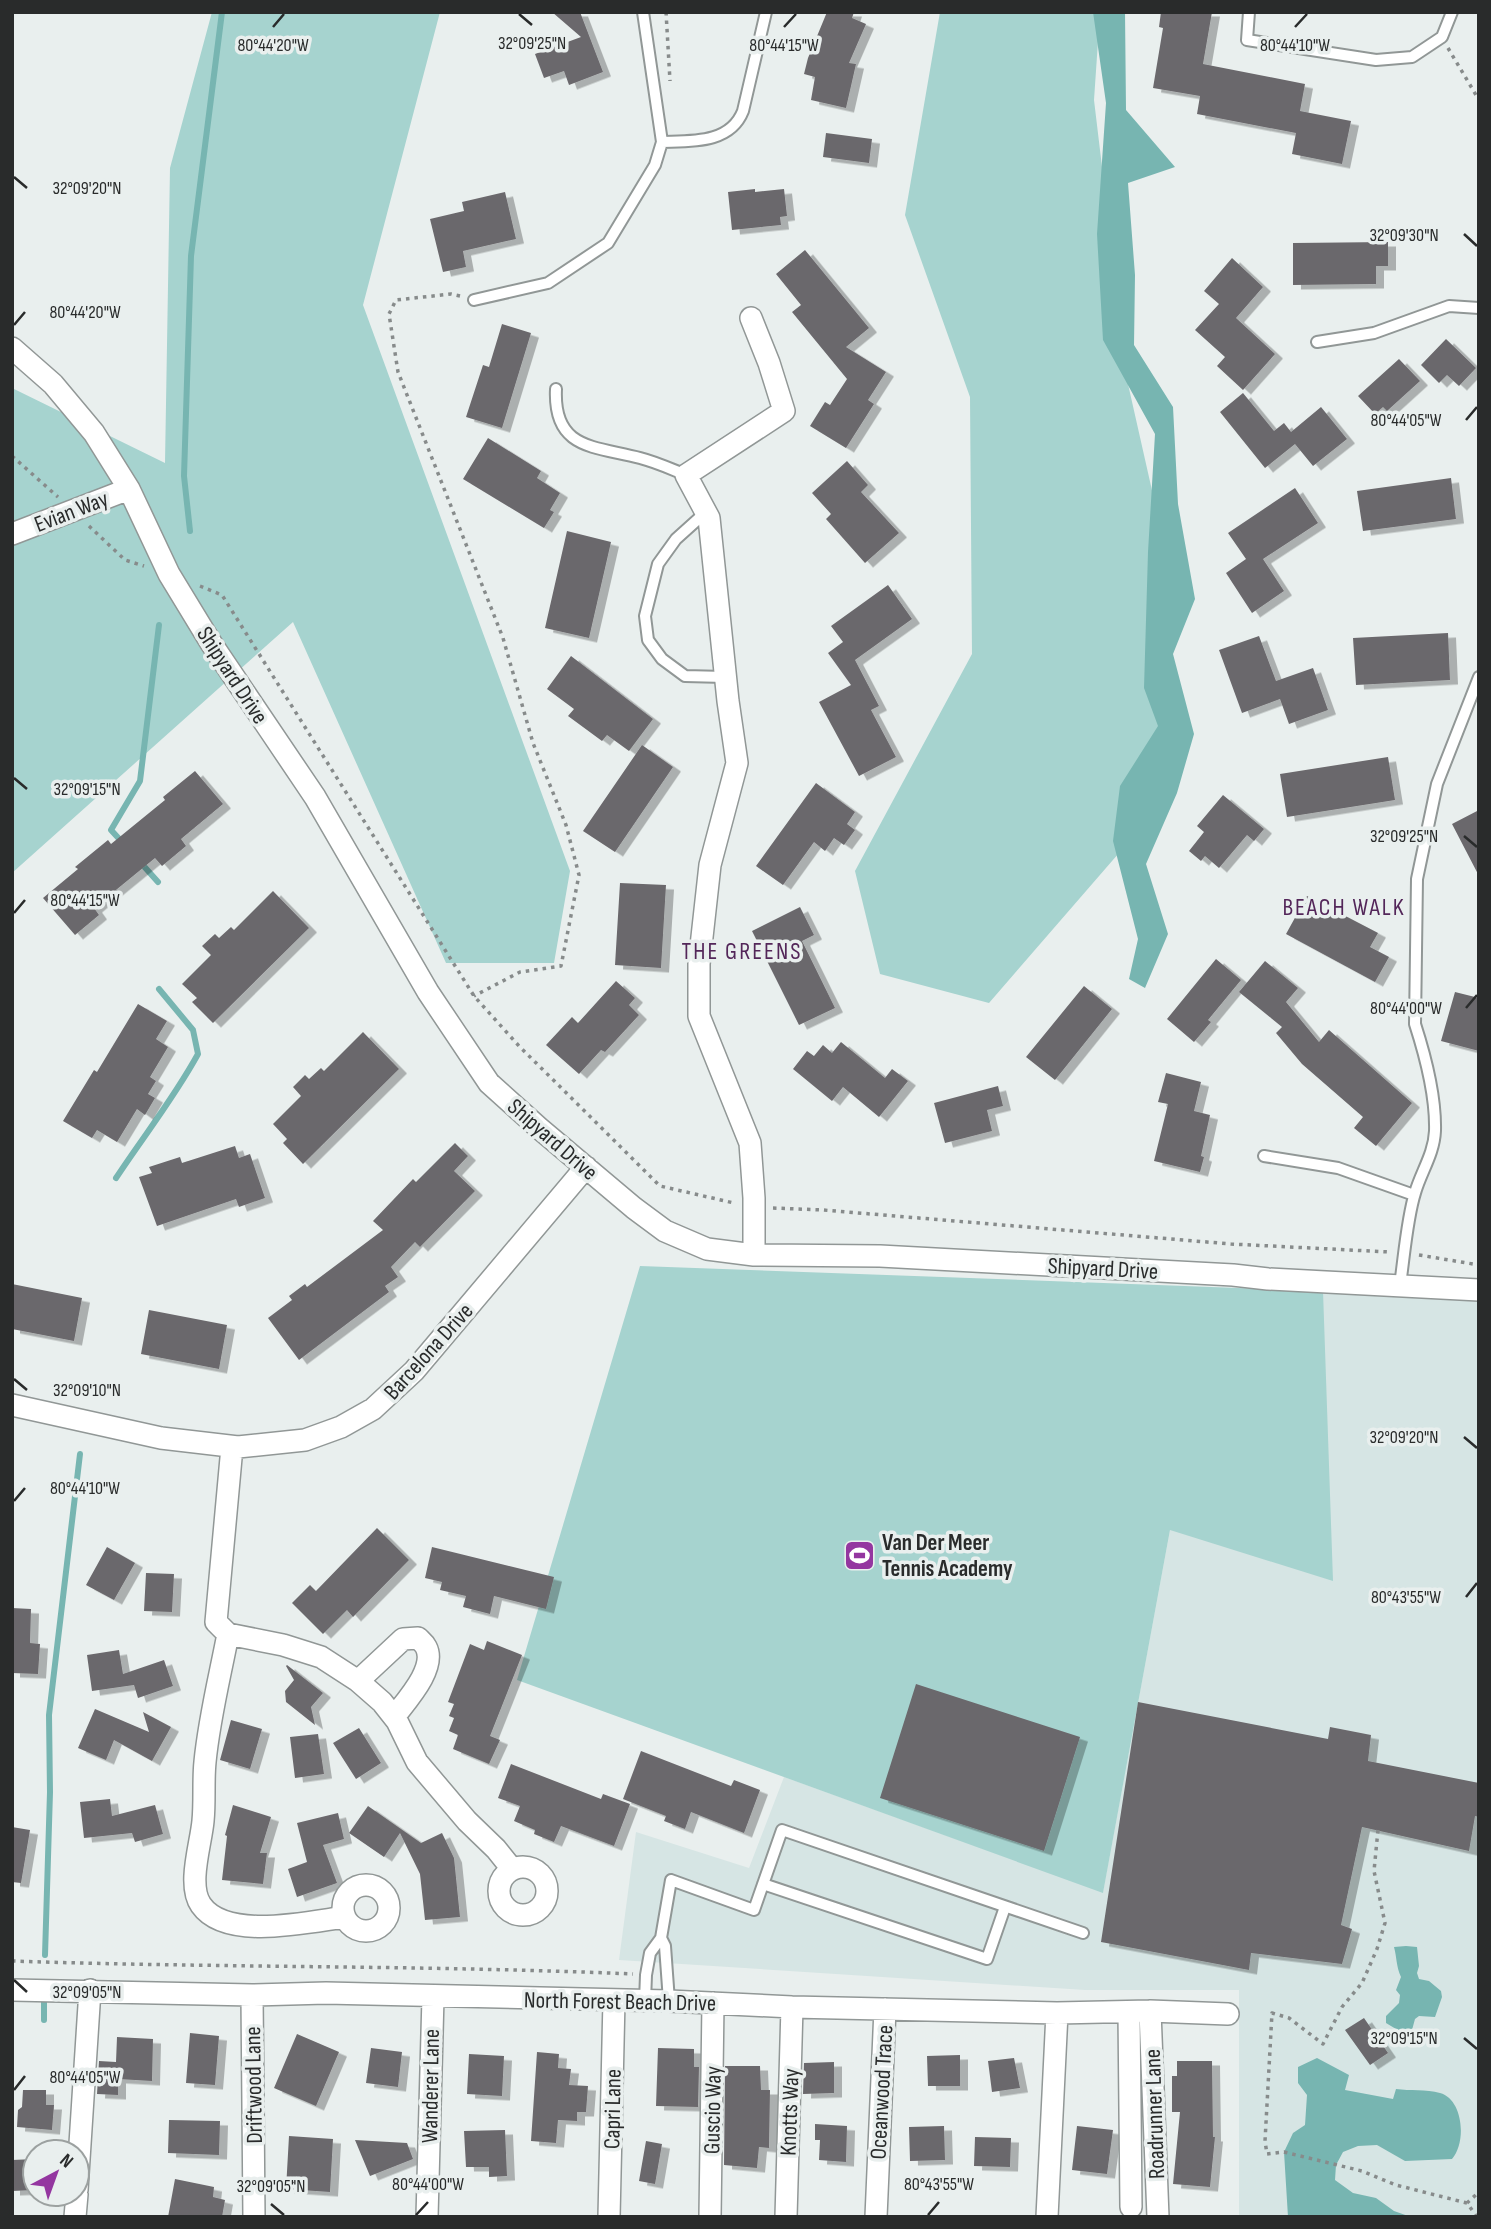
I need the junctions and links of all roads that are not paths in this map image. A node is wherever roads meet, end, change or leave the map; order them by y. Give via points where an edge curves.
1 (643, 12) edge
2 (766, 12) edge
3 (1249, 12) edge
4 (1452, 12) edge
5 (662, 142) junction
6 (474, 300) road end
7 (1479, 308) edge
8 (751, 318) dead end
9 (1317, 342) dead end
10 (12, 348) edge
11 (556, 389) dead end
12 (686, 475) junction
13 (129, 489) junction
14 (706, 512) junction
15 (12, 534) edge
16 (725, 677) junction
17 (1479, 677) edge
18 (1264, 1156) dead end
19 (586, 1167) junction
20 (1414, 1195) junction
21 (754, 1255) junction
22 (1400, 1285) junction
23 (1479, 1290) edge
24 (12, 1405) edge
25 (232, 1447) junction
26 (228, 1634) junction
27 (358, 1682) junction
28 (394, 1717) junction
29 (512, 1869) dead end
30 (763, 1884) junction
31 (1006, 1906) junction
32 (345, 1917) dead end
33 (1083, 1933) dead end
34 (661, 1938) junction
35 (12, 1990) edge
36 (90, 1990) junction
37 (253, 1995) junction
38 (433, 1997) junction
39 (614, 2000) junction
40 (645, 2001) junction
41 (669, 2001) junction
42 (713, 2003) junction
43 (792, 2007) junction
44 (885, 2009) junction
45 (1140, 2012) junction
46 (1057, 2013) junction
47 (1228, 2014) dead end
48 (80, 2138) edge
49 (1131, 2207) dead end
50 (254, 2217) edge
51 (427, 2217) edge
52 (609, 2217) edge
53 (710, 2217) edge
54 (786, 2217) edge
55 (876, 2217) edge
56 (1047, 2217) edge
57 (1158, 2217) edge

1 - 5 lane
2 - 5 lane via 737,122 706,140
3 - 4 lane via 1247,40 1376,60 1412,57 1442,37
5 - 6 lane via 655,165 608,243 548,283
7 - 9 lane via 1448,306 1374,332
8 - 12 street via 784,411
10 - 13 street, Shipyard Drive via 53,384 94,433
11 - 12 lane via 556,415 575,439
12 - 14 street
13 - 15 street, Evian Way
13 - 19 street, Shipyard Drive via 169,574 315,797 428,992 489,1083
14 - 16 street
14 - 16 lane via 676,539 659,564 645,615 648,640 662,659 685,676
16 - 21 street via 737,763 710,864 699,964 699,1016 750,1143
17 - 20 lane via 1437,784 1417,879 1415,1024 1434,1105 1435,1133
18 - 20 lane via 1338,1168
19 - 21 street, Shipyard Drive via 665,1231 707,1249
19 - 25 street, Barcelona Drive via 414,1371 373,1409 305,1440
20 - 22 lane
21 - 22 street, Shipyard Drive via 880,1256
22 - 23 street, Shipyard Drive
24 - 25 street, Barcelona Drive
25 - 26 street via 216,1622
26 - 27 street via 321,1657
26 - 32 street via 205,1761 195,1893 202,1906 221,1920 257,1928
27 - 28 street
27 - 28 street via 403,1639 418,1638 429,1659 415,1689
28 - 29 street via 417,1762
30 - 31 lane via 986,1959
30 - 31 lane via 782,1830
30 - 34 lane via 754,1910 671,1880
31 - 33 lane
34 - 40 lane via 650,1953
34 - 41 lane
35 - 36 street, North Forest Beach Drive
36 - 37 street, North Forest Beach Drive
36 - 48 street
37 - 38 street, North Forest Beach Drive
37 - 50 street, Driftwood Lane
38 - 39 street, North Forest Beach Drive
38 - 51 street, Wanderer Lane
39 - 40 street, North Forest Beach Drive
39 - 52 street, Capri Lane
40 - 41 street, North Forest Beach Drive
41 - 42 street, North Forest Beach Drive
42 - 43 street, North Forest Beach Drive
42 - 53 street, Guscio Way
43 - 44 street, North Forest Beach Drive
43 - 54 street, Knotts Way
44 - 46 street, North Forest Beach Drive
44 - 55 street, Oceanwood Trace
45 - 46 street, North Forest Beach Drive
45 - 47 street, North Forest Beach Drive
45 - 49 street
45 - 57 street, Roadrunner Lane
46 - 56 street

